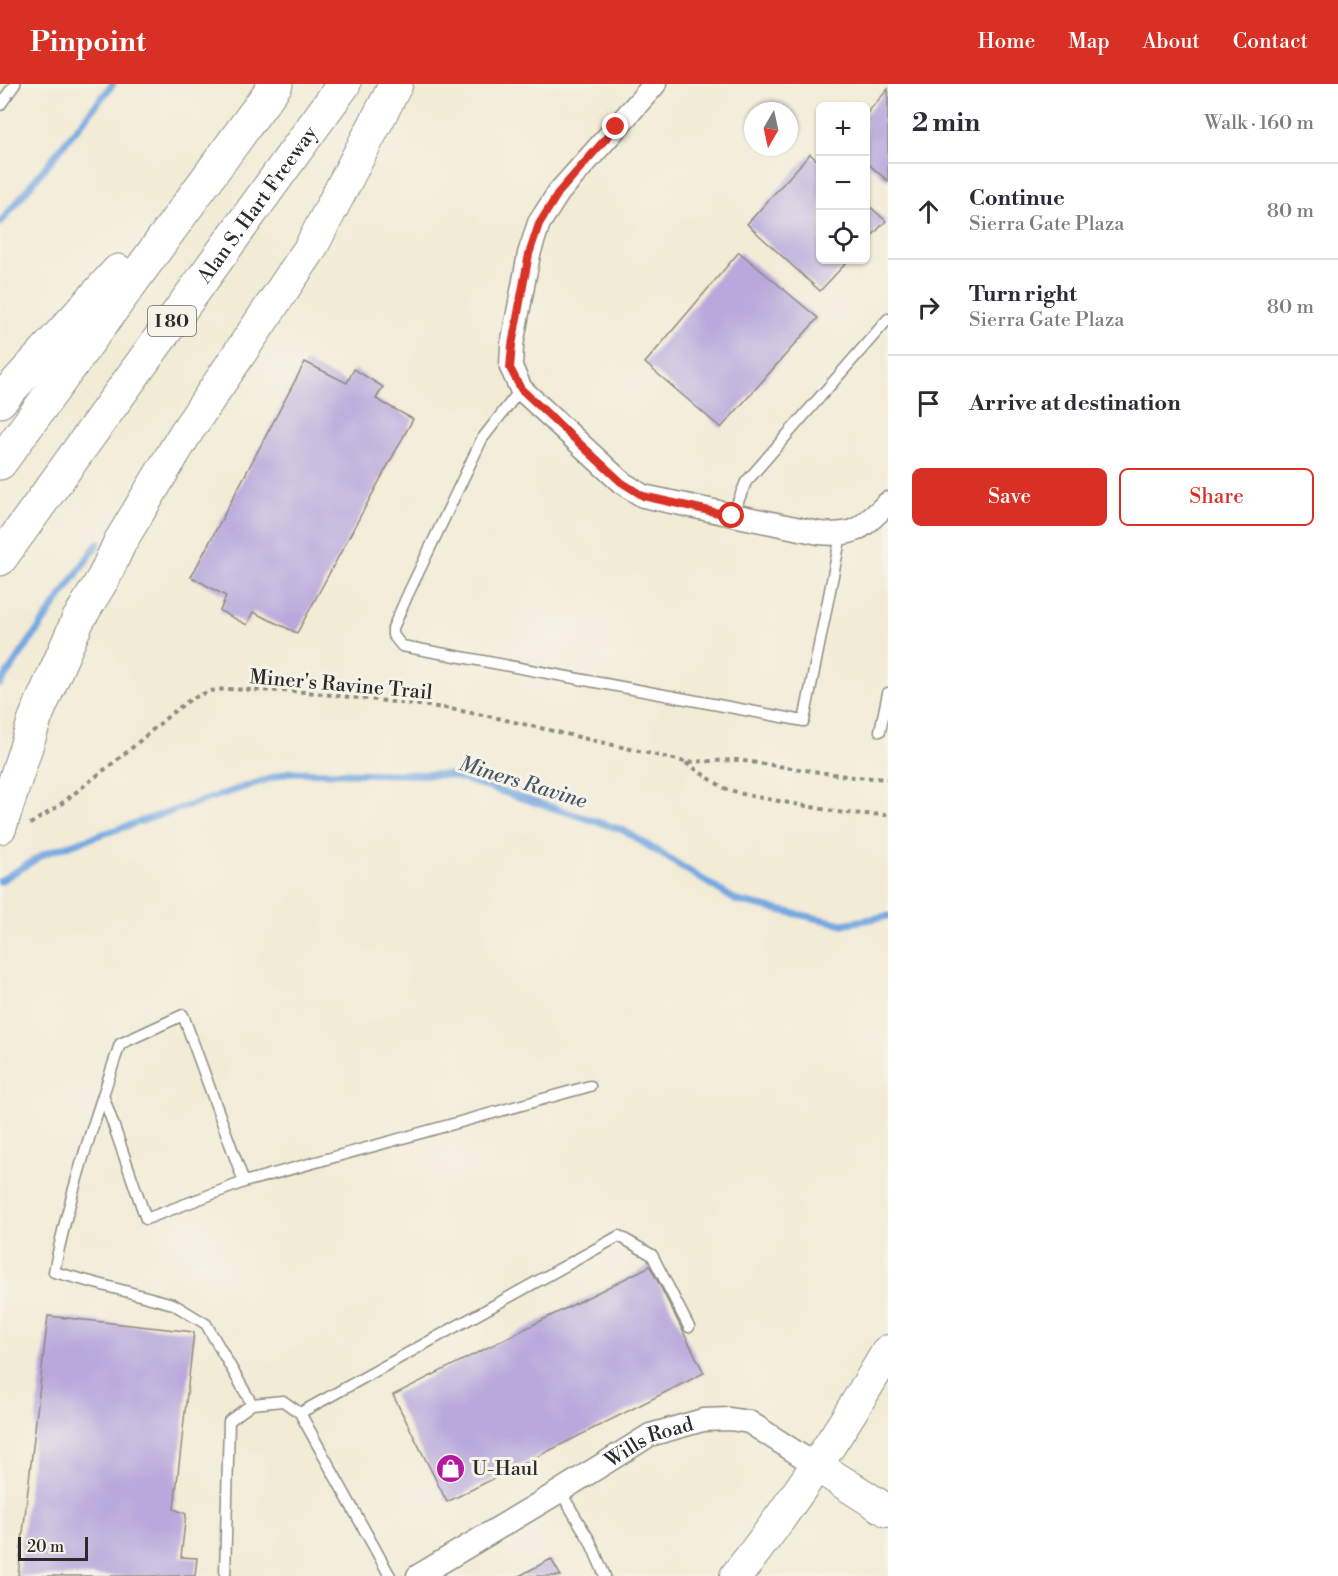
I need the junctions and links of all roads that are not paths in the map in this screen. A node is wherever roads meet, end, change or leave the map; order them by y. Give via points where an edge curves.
1 (15, 84) edge
2 (276, 84) edge
3 (344, 84) edge
4 (396, 84) edge
5 (655, 84) edge
6 (0, 105) edge
7 (237, 140) junction
8 (888, 319) edge
9 (521, 389) junction
10 (0, 401) edge
11 (0, 464) edge
12 (888, 503) edge
13 (732, 516) junction
14 (841, 535) junction
15 (0, 559) edge
16 (888, 693) edge
17 (880, 731) dead end
18 (14, 826) edge
19 (590, 1086) dead end
20 (103, 1095) junction
21 (244, 1182) junction
22 (689, 1327) dead end
23 (888, 1351) edge
24 (252, 1404) junction
25 (300, 1413) junction
26 (817, 1466) junction
27 (560, 1491) junction
28 (888, 1511) edge
29 (225, 1576) edge
30 (390, 1576) edge
31 (418, 1576) edge
32 (605, 1576) edge
33 (736, 1576) edge

1 - 6 lane
2 - 7 highway, I 80
3 - 15 highway, Alan S. Hart Freeway / I 80
4 - 18 highway via 310,249 185,434 78,620 36,716 22,762
5 - 9 street via 559,192 539,224 529,254 512,345 510,368
7 - 10 highway
7 - 11 highway, I 80
8 - 13 lane via 746,483
9 - 13 street via 621,482 643,496
9 - 14 lane via 482,439 393,628 393,635 402,646 804,721
12 - 14 street via 861,528
13 - 14 street
16 - 17 lane
19 - 21 lane
20 - 21 lane via 146,1219
20 - 21 lane via 120,1044 183,1015
20 - 24 lane via 75,1182 54,1272 173,1304 206,1324
22 - 25 lane via 652,1255 619,1236
23 - 26 main road
24 - 25 lane via 283,1401
24 - 29 lane via 229,1421
25 - 30 lane
26 - 27 street, Wills Road via 748,1422 704,1420 650,1435
26 - 28 main road, Wills Road
26 - 33 main road
27 - 31 street, Wills Road
27 - 32 lane via 590,1541

